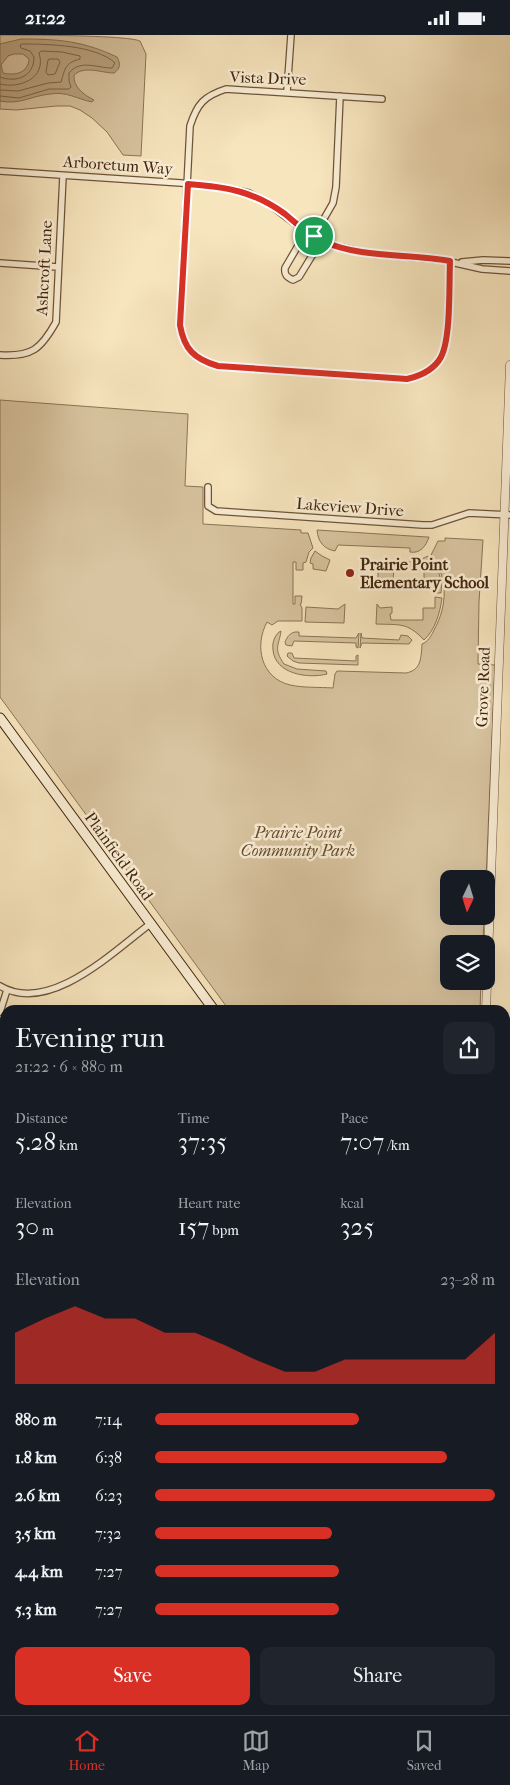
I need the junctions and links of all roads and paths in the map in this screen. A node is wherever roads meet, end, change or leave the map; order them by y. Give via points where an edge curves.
1 (291, 35) edge
2 (287, 91) junction
3 (340, 96) junction
4 (382, 99) dead end
5 (0, 171) edge
6 (63, 175) junction
7 (188, 184) junction
8 (306, 232) junction
9 (314, 236) junction
10 (322, 241) junction
11 (450, 261) junction
12 (510, 261) edge
13 (457, 262) junction
14 (0, 263) edge
15 (58, 267) junction
16 (510, 271) edge
17 (0, 355) edge
18 (510, 365) edge
19 (208, 487) dead end
20 (507, 515) edge
21 (0, 718) edge
22 (150, 924) junction
23 (0, 986) edge
24 (7, 990) junction
25 (2, 1005) edge
26 (210, 1005) edge
27 (486, 1005) edge

1 - 2 street
2 - 3 street, Vista Drive
2 - 7 street, Vista Drive via 226,89 211,93 201,102 190,126
3 - 4 street, Vista Drive
3 - 9 street via 336,187 332,203
5 - 6 street, Arboretum Way
6 - 7 street, Arboretum Way
6 - 15 street, Ashcroft Lane
7 - 8 street, Arboretum Way via 226,187 249,193 275,207
7 - 11 street, Vista Drive via 180,325 189,349 212,365 407,379 420,376 441,358 446,343
8 - 9 street, Arboretum Way
8 - 10 street via 285,268 288,278 299,277
9 - 10 street, Arboretum Way
10 - 11 street, Arboretum Way via 353,251
11 - 13 street, Arboretum Way
12 - 13 street, Arboretum Way
13 - 16 street, Arboretum Way via 482,269
14 - 15 street
15 - 17 street, Ashcroft Lane via 56,322 45,341 27,353
18 - 20 street, Grove Road
19 - 20 street, Lakeview Drive via 208,506 216,511 423,525 469,513
20 - 27 street, Grove Road
21 - 22 main road, Plainfield Road
22 - 24 street via 66,985 33,993
22 - 26 main road, Plainfield Road
23 - 24 street
24 - 25 street

